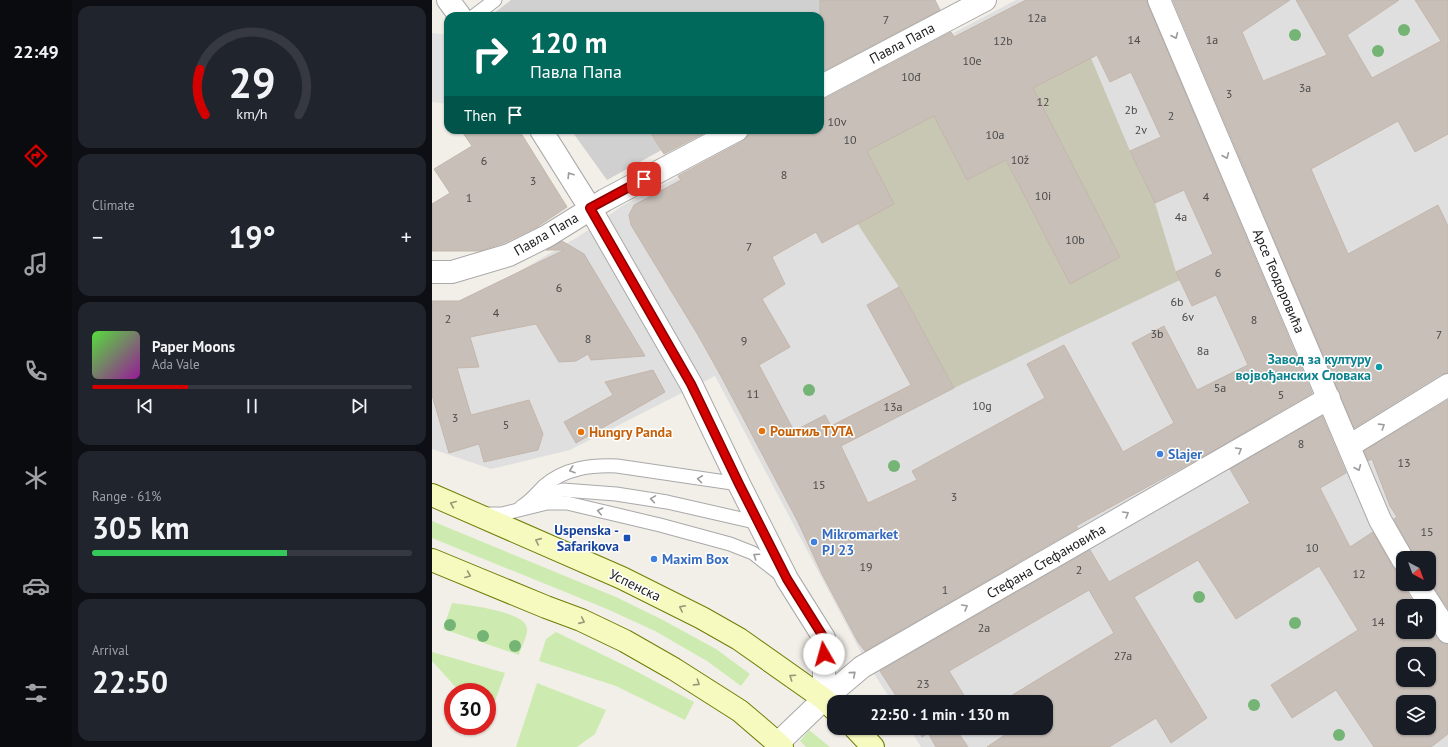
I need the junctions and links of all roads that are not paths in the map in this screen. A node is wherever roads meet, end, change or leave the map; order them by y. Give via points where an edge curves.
1 (448, 0) edge
2 (495, 0) edge
3 (985, 0) edge
4 (1159, 0) edge
5 (457, 12) edge
6 (479, 12) edge
7 (824, 85) edge
8 (544, 134) edge
9 (729, 134) edge
10 (590, 208) junction
11 (432, 272) edge
12 (1448, 385) edge
13 (1329, 398) junction
14 (1349, 446) junction
15 (739, 484) junction
16 (432, 495) edge
17 (534, 497) junction
18 (518, 509) junction
19 (474, 513) junction
20 (759, 523) junction
21 (1398, 551) edge
22 (432, 560) edge
23 (787, 579) junction
24 (1422, 591) edge
25 (1448, 632) edge
26 (828, 695) edge
27 (837, 695) edge
28 (827, 703) edge
29 (827, 706) edge
30 (862, 735) edge
31 (780, 745) edge
32 (873, 747) edge

1 - 5 street
2 - 6 lane
3 - 7 street, Павла Папа
4 -> 13 street, Арсе Теодоровића
10 -> 8 street
9 - 10 street, Павла Папа
10 - 11 street, Павла Папа via 547,236 509,255 452,272
10 - 15 street via 691,384
14 -> 12 street
13 - 14 street, Арсе Теодоровића
27 -> 13 street, Стефана Стефановића via 862,667
14 -> 21 street, Арсе Теодоровића via 1380,520
15 -> 17 lane via 599,465 567,472 544,486
15 - 20 street
19 -> 16 main road, Успенска
17 - 18 lane
20 -> 17 lane via 667,502 616,494 563,490
18 - 19 lane via 502,514
23 -> 18 lane via 753,553 694,534 567,504 547,503
28 -> 19 main road, Успенска via 739,639 702,618 622,578
20 - 23 street
22 -> 31 main road via 581,620 625,641 674,668 740,711
23 - 26 street via 824,638
24 - 25 street
29 - 31 street, Стефана Стефановића
30 - 32 main road

